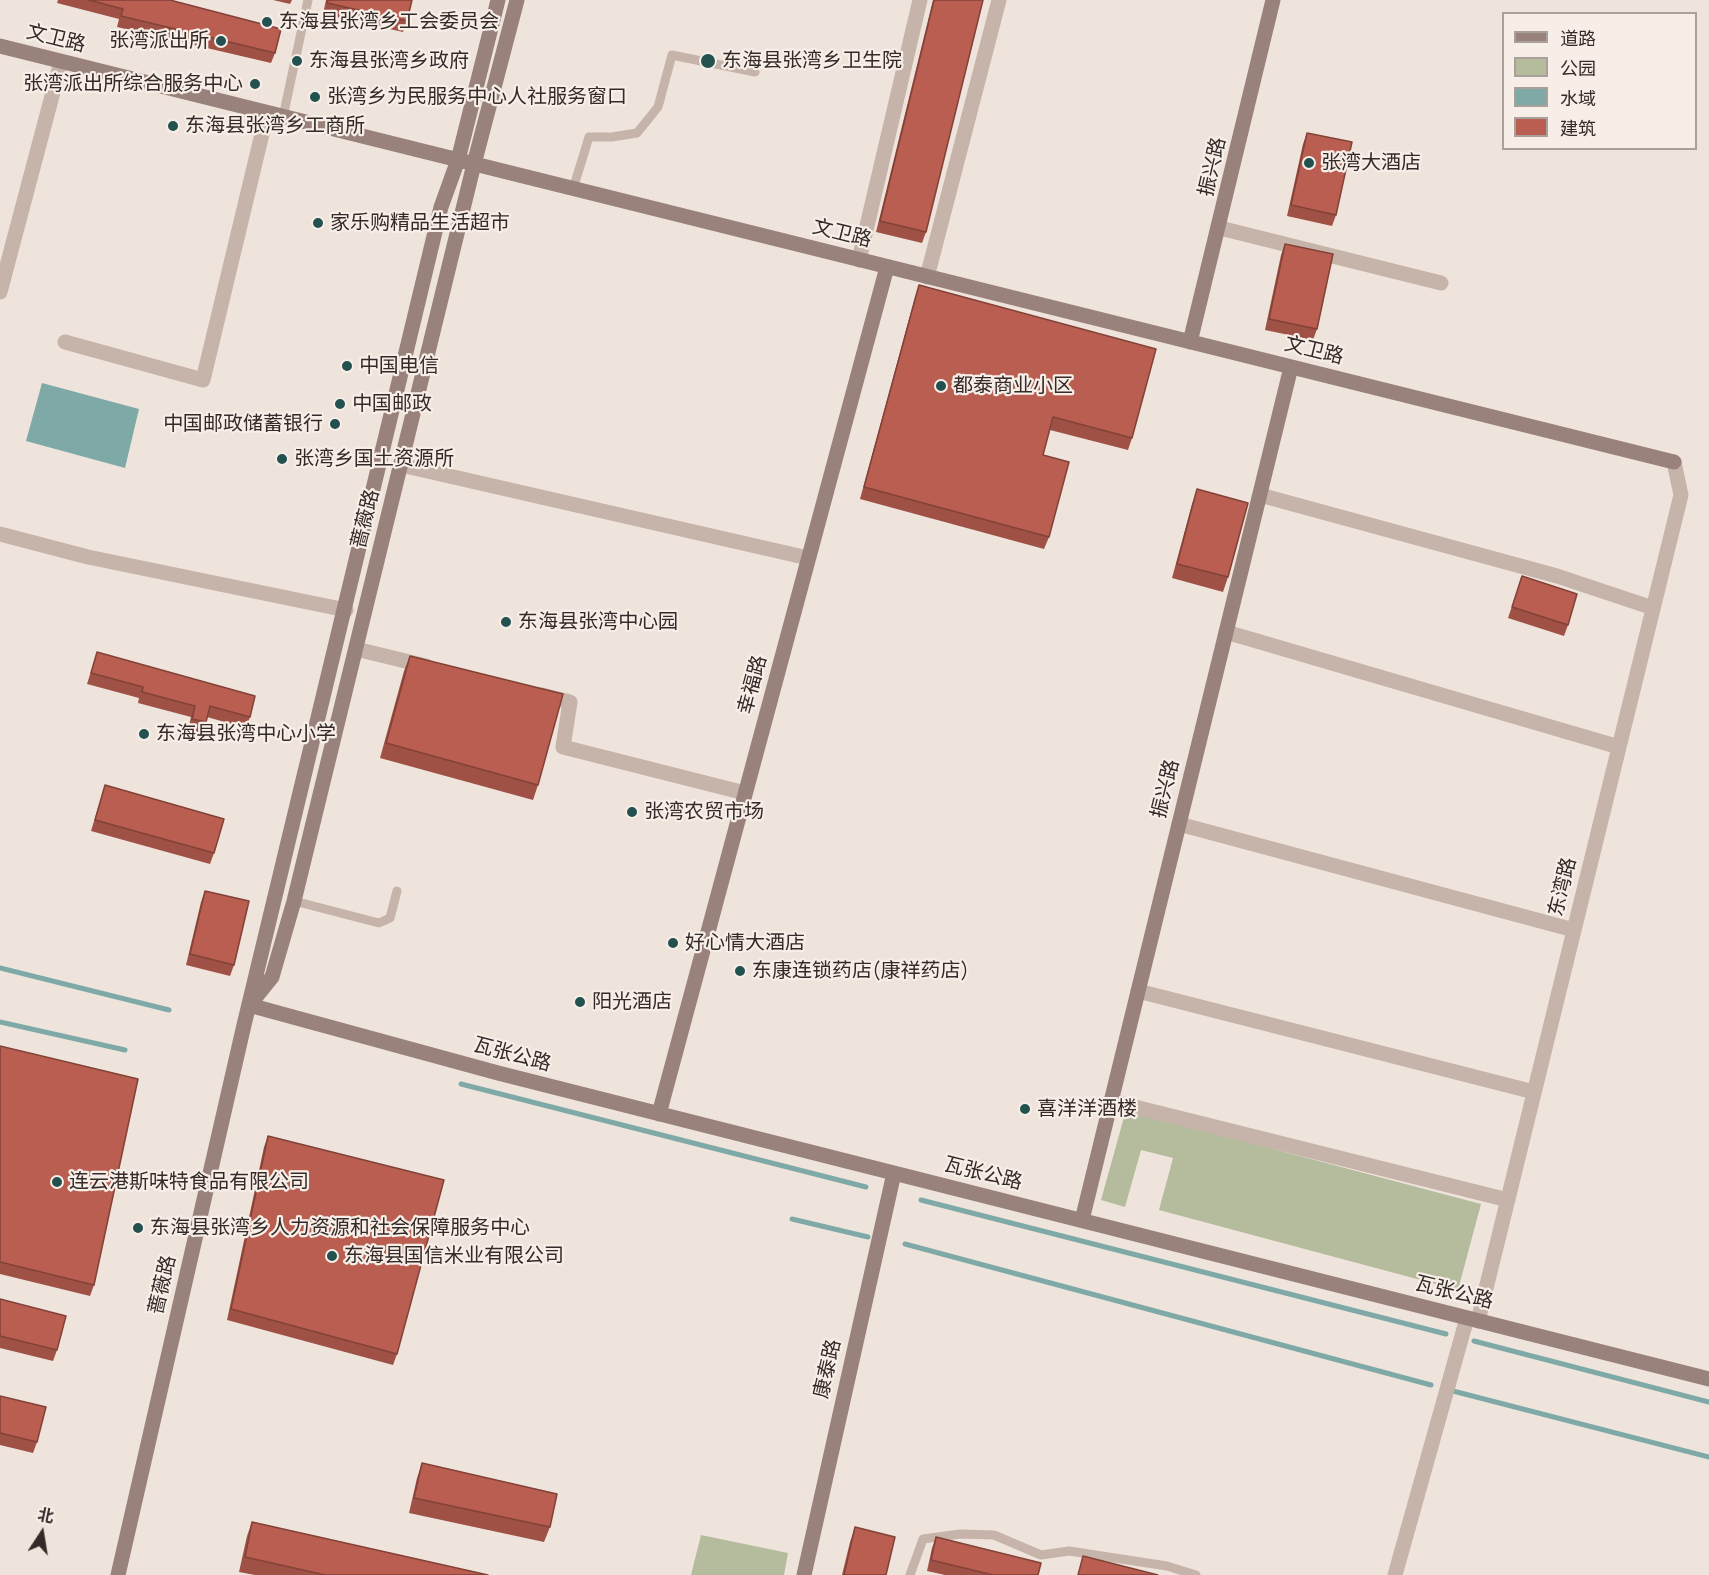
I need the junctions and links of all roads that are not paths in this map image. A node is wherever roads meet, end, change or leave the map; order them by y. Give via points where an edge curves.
1 (308, 0) edge
2 (498, 0) edge
3 (516, 0) edge
4 (920, 0) edge
5 (999, 0) edge
6 (1273, 0) edge
7 (0, 46) edge
8 (61, 62) junction
9 (755, 72) dead end
10 (267, 113) junction
11 (283, 117) junction
12 (458, 160) junction
13 (474, 164) junction
14 (573, 189) junction
15 (1220, 228) junction
16 (859, 260) junction
17 (887, 267) junction
18 (927, 277) junction
19 (1441, 283) dead end
20 (0, 292) edge
21 (65, 342) dead end
22 (1190, 342) junction
23 (1291, 367) junction
24 (1674, 462) joint
25 (401, 465) junction
26 (1260, 495) junction
27 (0, 534) edge
28 (808, 558) junction
29 (1653, 608) junction
30 (346, 610) junction
31 (1226, 632) junction
32 (356, 649) junction
33 (446, 671) edge
34 (525, 691) edge
35 (1619, 747) junction
36 (745, 793) junction
37 (1179, 824) junction
38 (397, 891) dead end
39 (294, 901) junction
40 (1574, 930) junction
41 (1138, 991) junction
42 (249, 1005) junction
43 (1534, 1092) junction
44 (1111, 1101) junction
45 (659, 1114) junction
46 (894, 1173) junction
47 (1508, 1200) junction
48 (1082, 1220) junction
49 (1472, 1319) junction
50 (1709, 1379) edge
51 (118, 1575) edge
52 (804, 1575) edge
53 (910, 1575) edge
54 (1196, 1575) edge
55 (1395, 1575) edge

1 - 11 lane
2 - 12 street, 蔷薇路
3 - 13 street, 蔷薇路
4 - 16 street
5 - 18 street
6 - 15 street, 振兴路
7 - 8 street, 文卫路
8 - 10 street, 文卫路
8 - 20 street
9 - 14 lane via 672,55 658,107 637,133 589,136
10 - 11 street, 文卫路
10 - 21 street via 203,380
11 - 12 street, 文卫路
12 - 13 street, 文卫路
12 - 30 street, 蔷薇路 via 438,218
13 - 14 street, 文卫路
13 - 25 street, 蔷薇路
14 - 16 street, 文卫路
15 - 19 street
15 - 22 street, 振兴路
16 - 17 street, 文卫路
17 - 18 street, 文卫路
17 - 28 street, 幸福路
18 - 22 street, 文卫路
22 - 23 street, 文卫路
23 - 24 street, 文卫路
23 - 26 street, 振兴路
24 - 29 street, 东湾路 via 1681,495
25 - 28 street
25 - 32 street, 蔷薇路
26 - 29 street via 1557,576
26 - 31 street, 振兴路
27 - 30 street via 88,557
28 - 36 street, 幸福路
29 - 35 street, 东湾路
30 - 42 street, 蔷薇路
31 - 35 street
31 - 37 street, 振兴路
32 - 33 street
32 - 39 street, 蔷薇路
34 - 36 street via 570,702 563,747
35 - 40 street, 东湾路
36 - 45 street, 幸福路
37 - 40 street
37 - 41 street, 振兴路
38 - 39 lane via 390,918 379,923
39 - 42 street, 蔷薇路 via 272,977
40 - 43 street, 东湾路
41 - 43 street
41 - 44 street, 振兴路
42 - 45 street, 瓦张公路
42 - 51 street, 蔷薇路
43 - 47 street, 东湾路
44 - 47 street
44 - 48 street, 振兴路
45 - 46 street, 瓦张公路
46 - 48 street, 瓦张公路
46 - 52 street, 康泰路
47 - 49 street, 东湾路
48 - 49 street, 瓦张公路
49 - 50 street, 瓦张公路
49 - 55 street, 东湾路
53 - 54 lane via 923,1539 960,1534 994,1535 1041,1555 1069,1551 1167,1566

